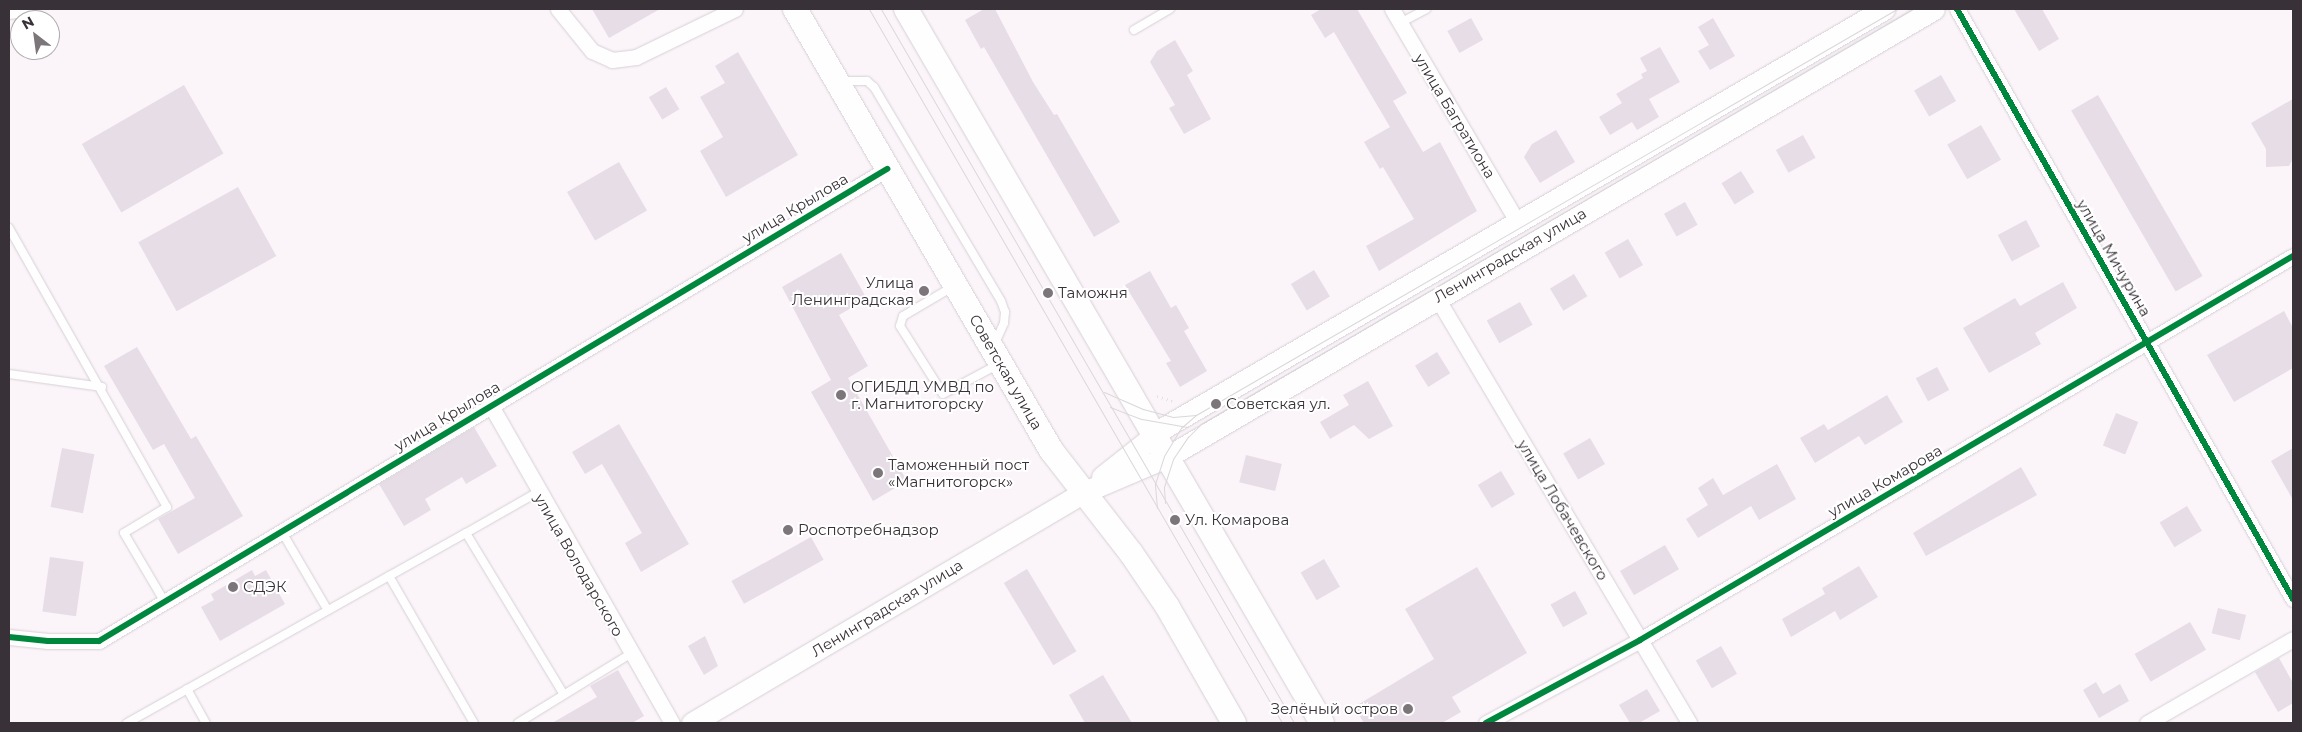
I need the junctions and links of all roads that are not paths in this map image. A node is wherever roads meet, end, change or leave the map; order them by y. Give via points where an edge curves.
1 (26, 9) edge
2 (558, 9) edge
3 (735, 9) edge
4 (795, 9) edge
5 (906, 9) edge
6 (1170, 9) edge
7 (1392, 9) edge
8 (1426, 9) edge
9 (1884, 9) edge
10 (1934, 9) edge
11 (1957, 9) edge
12 (9, 11) edge
13 (1400, 23) junction
14 (1134, 30) dead end
15 (837, 82) junction
16 (887, 169) junction
17 (1518, 223) junction
18 (9, 228) edge
19 (2293, 256) edge
20 (955, 285) junction
21 (1436, 298) junction
22 (2147, 341) junction
23 (997, 356) junction
24 (9, 374) edge
25 (102, 387) junction
26 (490, 404) junction
27 (1155, 435) junction
28 (1167, 457) junction
29 (538, 492) junction
30 (1082, 493) junction
31 (282, 532) junction
32 (466, 533) junction
33 (389, 576) junction
34 (2293, 599) edge
35 (164, 601) junction
36 (327, 610) junction
37 (9, 637) edge
38 (2293, 639) edge
39 (1640, 640) junction
40 (630, 654) junction
41 (187, 689) junction
42 (564, 695) junction
43 (127, 723) edge
44 (206, 723) edge
45 (474, 723) edge
46 (518, 723) edge
47 (672, 723) edge
48 (692, 723) edge
49 (1234, 723) edge
50 (1322, 723) edge
51 (1486, 723) edge
52 (1689, 723) edge
53 (2147, 723) edge

1 - 12 street
2 - 3 street via 592,51 612,60 636,57
4 - 15 main road, Советская улица
5 - 27 main road
6 - 14 lane
7 - 13 street, улица Багратиона
8 - 13 lane
9 - 17 main road, Ленинградская улица
10 - 21 main road, Ленинградская улица
11 - 22 street, улица Мичурина
13 - 17 street, улица Багратиона
15 - 16 main road, Советская улица
15 - 23 lane via 867,81 874,87 1001,301 1005,312
16 - 20 main road, Советская улица
16 - 26 street, улица Крылова
17 - 27 main road, Ленинградская улица
18 - 25 lane
19 - 22 street, улица Комарова
20 - 23 main road, Советская улица
20 - 23 lane via 902,316 900,326 937,390 943,394
21 - 28 main road, Ленинградская улица
21 - 39 street, улица Лобачевского
22 - 34 street, улица Мичурина
22 - 39 street, улица Комарова
23 - 30 main road, Советская улица via 1051,450
24 - 25 lane
25 - 35 lane via 167,507 124,533
26 - 29 street, улица Володарского
26 - 31 street, улица Крылова
27 - 28 main road
27 - 30 main road, Ленинградская улица
28 - 30 main road, Ленинградская улица
28 - 50 main road
29 - 32 lane
29 - 40 street, улица Володарского
30 - 48 main road, Ленинградская улица
30 - 49 main road, Советская улица via 1131,553 1167,606
31 - 35 street, улица Крылова
31 - 36 lane
32 - 33 lane
32 - 42 lane
33 - 36 lane
33 - 45 lane
35 - 37 street, улица Крылова via 99,641
36 - 41 lane
38 - 53 street
39 - 51 street, улица Комарова
39 - 52 street, улица Лобачевского
40 - 42 lane
40 - 47 street, улица Володарского
41 - 43 lane
41 - 44 lane
42 - 46 lane

